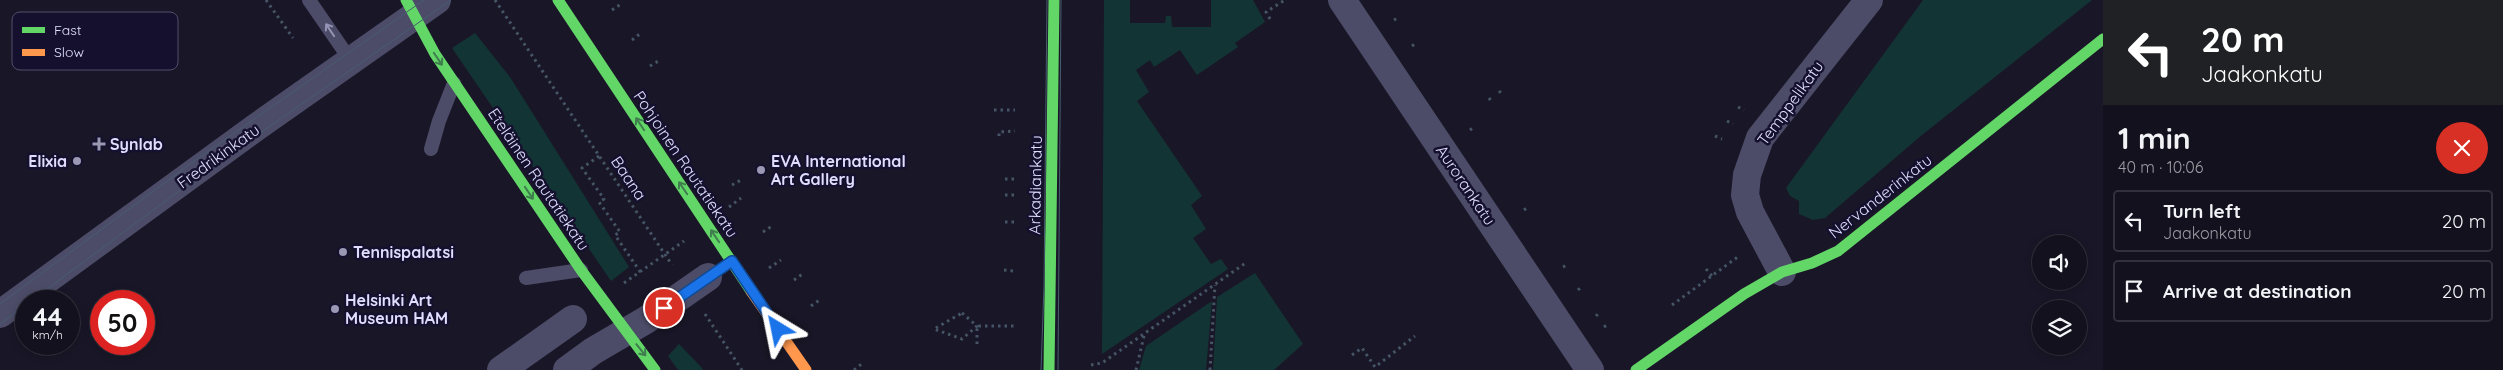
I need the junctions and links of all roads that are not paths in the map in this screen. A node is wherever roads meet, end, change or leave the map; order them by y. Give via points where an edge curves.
1 (309, 0) edge
2 (437, 0) edge
3 (558, 0) edge
4 (1054, 0) edge
5 (1342, 0) edge
6 (1869, 0) edge
7 (410, 8) edge
8 (2103, 39) edge
9 (351, 60) junction
10 (454, 83) junction
11 (431, 150) dead end
12 (732, 261) junction
13 (580, 270) junction
14 (1782, 272) junction
15 (526, 278) dead end
16 (0, 314) edge
17 (573, 319) dead end
18 (626, 332) junction
19 (501, 370) edge
20 (567, 370) edge
21 (655, 370) edge
22 (806, 370) edge
23 (1049, 370) edge
24 (1590, 370) edge
25 (1636, 370) edge

9 -> 1 lane
2 - 7 street, Fredrikinkatu
12 -> 3 street, Pohjoinen Rautatiekatu
4 - 23 street, Arkadiankatu
5 - 24 street, Aurorankatu
6 - 14 street, Temppelikatu via 1760,138 1747,174 1745,195 1750,212
7 - 9 street, Fredrikinkatu
7 -> 10 street, Eteläinen Rautatiekatu
8 - 14 street, Nervanderinkatu via 1838,251
9 - 16 street, Fredrikinkatu
10 - 11 lane
10 -> 13 street, Eteläinen Rautatiekatu
12 - 18 street, bridge
12 - 22 street, Pohjoinen Rautatiekatu
13 - 15 lane
13 - 18 street, Eteläinen Rautatiekatu
14 - 25 street, Nervanderinkatu via 1736,299
17 - 19 street
18 - 20 street
18 -> 21 street, Eteläinen Rautatiekatu

